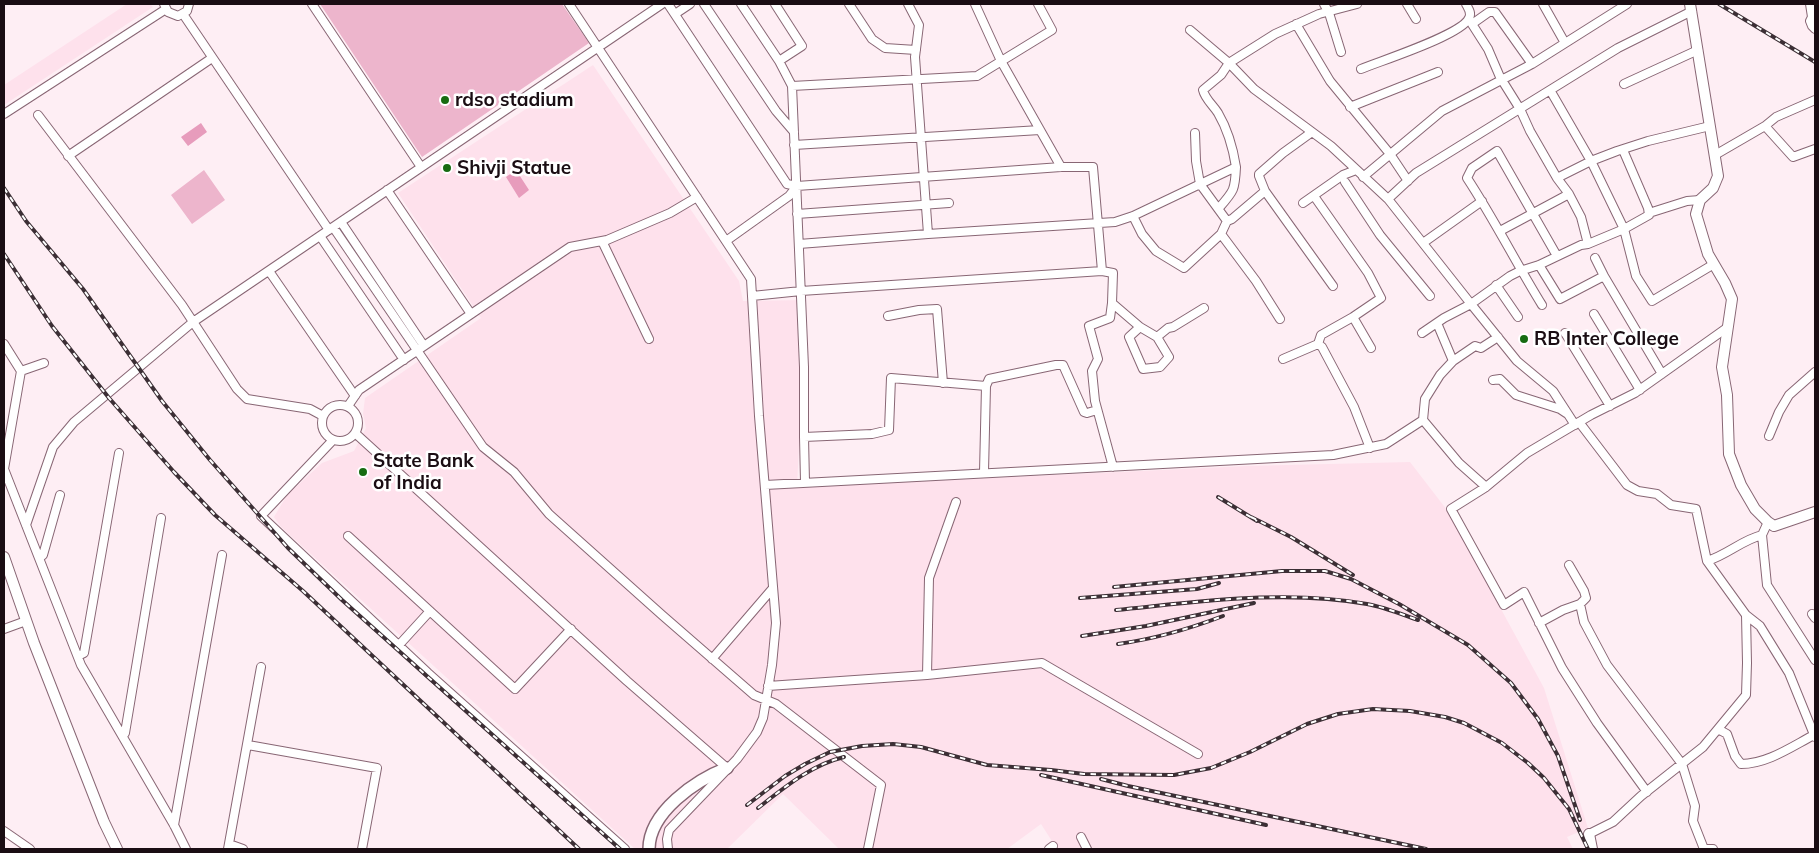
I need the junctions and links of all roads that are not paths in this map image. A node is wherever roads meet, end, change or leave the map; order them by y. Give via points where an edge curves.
1 (189, 4) edge
2 (312, 4) edge
3 (568, 4) edge
4 (662, 4) edge
5 (668, 4) edge
6 (690, 4) edge
7 (704, 4) edge
8 (741, 4) edge
9 (775, 4) edge
10 (850, 4) edge
11 (908, 4) edge
12 (975, 4) edge
13 (1038, 4) edge
14 (1324, 4) edge
15 (1357, 4) edge
16 (1408, 4) edge
17 (1466, 4) edge
18 (1543, 4) edge
19 (1627, 4) edge
20 (1810, 4) edge
21 (165, 6) edge
22 (1689, 6) edge
23 (1329, 13) junction
24 (183, 14) junction
25 (675, 14) junction
26 (1814, 17) edge
27 (1416, 19) dead end
28 (1296, 24) junction
29 (1815, 29) edge
30 (1190, 30) dead end
31 (1565, 43) junction
32 (597, 48) junction
33 (916, 50) junction
34 (1698, 50) junction
35 (1341, 52) dead end
36 (212, 58) junction
37 (779, 61) junction
38 (1001, 61) junction
39 (1229, 64) junction
40 (1532, 64) junction
41 (1361, 68) dead end
42 (1438, 72) dead end
43 (916, 78) junction
44 (1502, 80) junction
45 (1624, 84) dead end
46 (792, 86) junction
47 (1550, 90) junction
48 (1815, 100) edge
49 (1350, 107) junction
50 (1520, 108) junction
51 (4, 114) edge
52 (38, 116) dead end
53 (1710, 126) junction
54 (1765, 126) junction
55 (1040, 130) junction
56 (794, 132) junction
57 (1195, 132) dead end
58 (1312, 132) junction
59 (920, 137) junction
60 (794, 145) junction
61 (1815, 149) edge
62 (1623, 150) junction
63 (1390, 154) junction
64 (1715, 155) junction
65 (68, 156) junction
66 (1591, 161) junction
67 (421, 167) junction
68 (1061, 167) junction
69 (1236, 167) junction
70 (1356, 170) junction
71 (1363, 176) junction
72 (923, 177) junction
73 (1558, 178) junction
74 (1408, 181) junction
75 (1345, 182) dead end
76 (1200, 184) junction
77 (796, 186) junction
78 (387, 190) junction
79 (1265, 191) junction
80 (1569, 194) junction
81 (1314, 196) junction
82 (697, 198) junction
83 (1388, 199) junction
84 (1700, 200) junction
85 (1482, 201) junction
86 (949, 203) dead end
87 (1303, 203) dead end
88 (926, 204) junction
89 (1219, 208) junction
90 (1533, 213) junction
91 (1649, 213) junction
92 (797, 214) junction
93 (1133, 216) junction
94 (1227, 221) junction
95 (340, 222) junction
96 (1098, 223) junction
97 (1624, 228) junction
98 (331, 229) junction
99 (1500, 231) junction
100 (928, 234) junction
101 (1221, 234) junction
102 (320, 236) junction
103 (602, 241) junction
104 (726, 241) junction
105 (1423, 243) junction
106 (799, 244) junction
107 (1588, 244) junction
108 (1556, 256) junction
109 (1595, 258) dead end
110 (1714, 264) junction
111 (1539, 265) junction
112 (268, 271) junction
113 (1102, 271) junction
114 (1520, 271) junction
115 (1604, 276) junction
116 (1496, 285) junction
117 (1333, 286) dead end
118 (801, 291) junction
119 (752, 296) junction
120 (1430, 296) dead end
121 (1112, 304) junction
122 (1471, 304) junction
123 (1542, 305) dead end
124 (1204, 308) dead end
125 (471, 314) junction
126 (1594, 314) dead end
127 (888, 316) dead end
128 (1353, 317) junction
129 (1518, 317) dead end
130 (1280, 319) dead end
131 (193, 322) junction
132 (1437, 323) junction
133 (1140, 327) junction
134 (1728, 327) junction
135 (1422, 333) dead end
136 (1565, 333) dead end
137 (1156, 337) junction
138 (1498, 337) junction
139 (649, 339) dead end
140 (4, 344) edge
141 (1318, 344) junction
142 (424, 346) junction
143 (1371, 348) dead end
144 (1481, 348) junction
145 (416, 351) junction
146 (1486, 355) dead end
147 (1283, 359) dead end
148 (404, 360) junction
149 (1453, 361) junction
150 (44, 362) dead end
151 (21, 371) junction
152 (1815, 372) edge
153 (1662, 374) junction
154 (1493, 380) dead end
155 (943, 383) junction
156 (986, 386) junction
157 (1640, 390) junction
158 (355, 396) junction
159 (348, 406) junction
160 (1610, 406) junction
161 (1097, 410) junction
162 (1568, 414) junction
163 (323, 416) junction
164 (1423, 420) junction
165 (1577, 423) junction
166 (355, 433) junction
167 (1769, 436) dead end
168 (804, 437) junction
169 (333, 440) junction
170 (1370, 448) junction
171 (119, 453) dead end
172 (1113, 467) junction
173 (984, 472) junction
174 (805, 482) junction
175 (765, 485) junction
176 (1486, 487) junction
177 (60, 495) dead end
178 (956, 502) dead end
179 (1815, 512) edge
180 (161, 518) dead end
181 (1768, 522) junction
182 (26, 525) junction
183 (1762, 535) junction
184 (348, 536) dead end
185 (222, 555) dead end
186 (4, 557) edge
187 (39, 558) junction
188 (1707, 561) junction
189 (1569, 565) dead end
190 (773, 588) junction
191 (1580, 604) junction
192 (430, 612) junction
193 (1746, 616) junction
194 (26, 621) junction
195 (1539, 623) junction
196 (4, 629) edge
197 (571, 629) junction
198 (1815, 641) edge
199 (399, 645) junction
200 (1807, 647) junction
201 (78, 656) junction
202 (712, 659) junction
203 (1815, 660) edge
204 (261, 667) dead end
205 (928, 675) junction
206 (768, 686) junction
207 (766, 699) junction
208 (1718, 729) junction
209 (122, 736) junction
210 (1815, 736) edge
211 (248, 745) junction
212 (1198, 754) dead end
213 (1682, 764) junction
214 (727, 768) junction
215 (1647, 792) junction
216 (174, 825) junction
217 (4, 831) edge
218 (1589, 834) joint
219 (1081, 837) dead end
220 (228, 847) edge
221 (30, 849) edge
222 (117, 849) edge
223 (186, 849) edge
224 (243, 849) edge
225 (362, 849) edge
226 (626, 849) edge
227 (649, 849) edge
228 (668, 849) edge
229 (868, 849) edge
230 (1086, 849) edge
231 (1592, 849) edge
232 (1713, 849) edge

1 - 24 street
2 - 67 street
3 - 32 street
4 - 32 street
5 - 25 street
6 - 25 street
7 - 56 street via 776,111
8 - 37 street
9 - 37 street via 802,46
10 - 33 street via 872,39 885,48
11 - 33 street via 919,25
12 - 38 street
13 - 38 street via 1052,30
14 - 23 street
15 - 23 street
16 - 27 street
17 - 41 street via 1470,18 1465,25 1430,43
18 - 31 street
19 - 31 street
20 - 26 street
21 - 24 street via 174,16
21 - 51 street
22 - 34 street
22 - 47 street
23 - 28 street
23 - 35 street
24 - 36 street
25 - 77 street via 787,184
26 - 29 street via 1810,21
28 - 39 street via 1274,34
28 - 49 street via 1330,81
30 - 39 street
31 - 40 street
32 - 67 street
32 - 82 street
33 - 43 street
34 - 45 street
34 - 53 street
36 - 65 street
36 - 98 street
37 - 46 street
38 - 43 street via 977,76
38 - 55 street
39 - 58 street via 1254,89
39 - 69 street via 1203,90 1226,128
40 - 44 street
40 - 44 street via 1495,12 1489,12 1472,24
42 - 49 street
43 - 46 street
43 - 59 street
44 - 50 street
44 - 63 street via 1442,111
46 - 56 street
47 - 50 street
47 - 66 street
48 - 54 street via 1776,117
49 - 63 street
50 - 73 street
50 - 74 street
52 - 65 street
53 - 62 street
53 - 64 street
54 - 61 street via 1793,157
54 - 64 street
55 - 59 street
55 - 68 street
56 - 60 street
57 - 76 street
58 - 70 street
58 - 79 street via 1259,174
59 - 60 street
59 - 72 street
60 - 77 street
62 - 66 street
62 - 91 street
63 - 71 street
63 - 74 street
64 - 84 street via 1718,176 1713,188
65 - 131 street
66 - 73 street
66 - 97 street
67 - 78 street
68 - 72 street
68 - 96 street via 1093,167
69 - 76 street
69 - 89 street via 1232,194
70 - 71 street
70 - 81 street via 1343,175
71 - 83 street
72 - 77 street
72 - 88 street
73 - 80 street
74 - 83 street
75 - 120 street via 1380,235
76 - 89 street
76 - 93 street
77 - 92 street
77 - 104 street via 789,196
78 - 95 street
78 - 125 street
79 - 94 street
79 - 117 street
80 - 90 street
80 - 107 street via 1581,217
81 - 87 street
81 - 128 street via 1368,274 1380,298
82 - 103 street via 670,213
82 - 104 street
83 - 105 street
84 - 91 street
84 - 110 street via 1696,214
85 - 90 street via 1467,178 1472,168 1498,151
85 - 99 street
85 - 105 street
86 - 88 street
88 - 92 street
88 - 100 street
89 - 94 street
90 - 99 street
90 - 108 street
91 - 97 street
92 - 106 street
93 - 96 street
93 - 101 street via 1156,251 1184,268
94 - 101 street
95 - 98 street
95 - 142 street
96 - 100 street
96 - 113 street
97 - 107 street
97 - 110 street via 1636,276 1652,300
98 - 102 street
98 - 145 street
99 - 114 street
100 - 106 street
101 - 130 street
102 - 112 street
102 - 148 street
103 - 125 street via 570,247
103 - 139 street
104 - 119 street via 751,280
105 - 122 street
106 - 118 street
107 - 108 street
108 - 111 street
109 - 115 street
110 - 134 street via 1732,299
111 - 114 street
111 - 115 street via 1560,299
112 - 131 street
112 - 158 street
113 - 118 street
113 - 121 street via 1113,273
114 - 116 street
114 - 123 street
115 - 153 street
116 - 122 street
116 - 129 street
118 - 119 street
118 - 168 street
119 - 175 street
121 - 133 street
121 - 161 street via 1110,318 1089,326 1098,359 1092,371
122 - 132 street
122 - 138 street
124 - 137 street
125 - 142 street
126 - 157 street
127 - 155 street via 938,309
128 - 141 street via 1321,335
128 - 143 street
131 - 163 street via 247,399 310,408
131 - 182 street via 69,428 54,447
132 - 135 street
132 - 149 street
133 - 137 street
133 - 137 street via 1129,338 1143,369 1160,367 1169,356
134 - 153 street
134 - 181 street via 1722,367 1727,395 1729,454 1741,485 1755,509
136 - 160 street
138 - 144 street
138 - 162 street via 1517,361 1553,391
140 - 151 street
141 - 147 street
141 - 170 street via 1354,407
142 - 145 street
144 - 146 street
144 - 149 street via 1475,346
145 - 148 street
145 - 202 street via 483,447 514,472 549,514
148 - 158 street
149 - 164 street via 1426,399
150 - 151 street
151 - 182 street via 4,469
152 - 167 street via 1789,395
153 - 157 street
154 - 162 street via 1500,379 1516,395
155 - 156 street
155 - 168 street via 891,378 888,430 872,434
156 - 161 street via 989,379 1063,365 1084,412
156 - 173 street
157 - 160 street
158 - 159 street
159 - 163 street via 338,404
159 - 166 street via 357,416 359,424
160 - 165 street
161 - 172 street
162 - 165 street
163 - 169 street via 323,430
164 - 170 street via 1386,444
164 - 176 street via 1459,463
165 - 176 street via 1527,454
165 - 188 street via 1626,485 1657,494 1671,505 1696,509
166 - 169 street via 347,440
166 - 197 street
168 - 174 street
169 - 199 street via 261,516
170 - 172 street via 1333,455
171 - 201 street via 84,653
172 - 173 street
173 - 174 street
174 - 175 street
175 - 190 street
176 - 195 street via 1451,509 1504,605 1524,592
177 - 187 street via 43,555
178 - 205 street via 929,578
179 - 181 street via 1774,526
180 - 209 street
181 - 183 street
182 - 187 street
183 - 188 street
183 - 200 street via 1767,584
184 - 192 street
185 - 216 street
186 - 194 street
187 - 201 street
188 - 193 street
189 - 191 street via 1586,598
190 - 202 street
190 - 206 street via 776,623
191 - 195 street
191 - 213 street via 1584,622 1607,665
192 - 197 street via 515,689
192 - 199 street
193 - 208 street via 1746,695
193 - 210 street via 1760,626 1789,673
194 - 196 street
194 - 222 street
195 - 215 street via 1597,723
197 - 214 street
198 - 200 street
199 - 226 street
200 - 203 street
201 - 209 street
202 - 207 street via 754,695
204 - 211 street
205 - 206 street
205 - 212 street via 1042,664
206 - 207 street
207 - 214 street via 764,718 757,732 737,760
207 - 229 street via 880,785
208 - 210 street via 1727,734 1734,756 1741,764 1774,756
208 - 213 street
209 - 216 street
211 - 220 street
211 - 225 street via 377,768
213 - 215 street
213 - 232 street via 1695,806 1693,821 1704,849
214 - 227 main road via 712,774 663,812 653,829
214 - 228 street via 669,830
215 - 218 street via 1612,822
216 - 223 street
217 - 221 street
218 - 231 street
219 - 230 street
220 - 224 street

